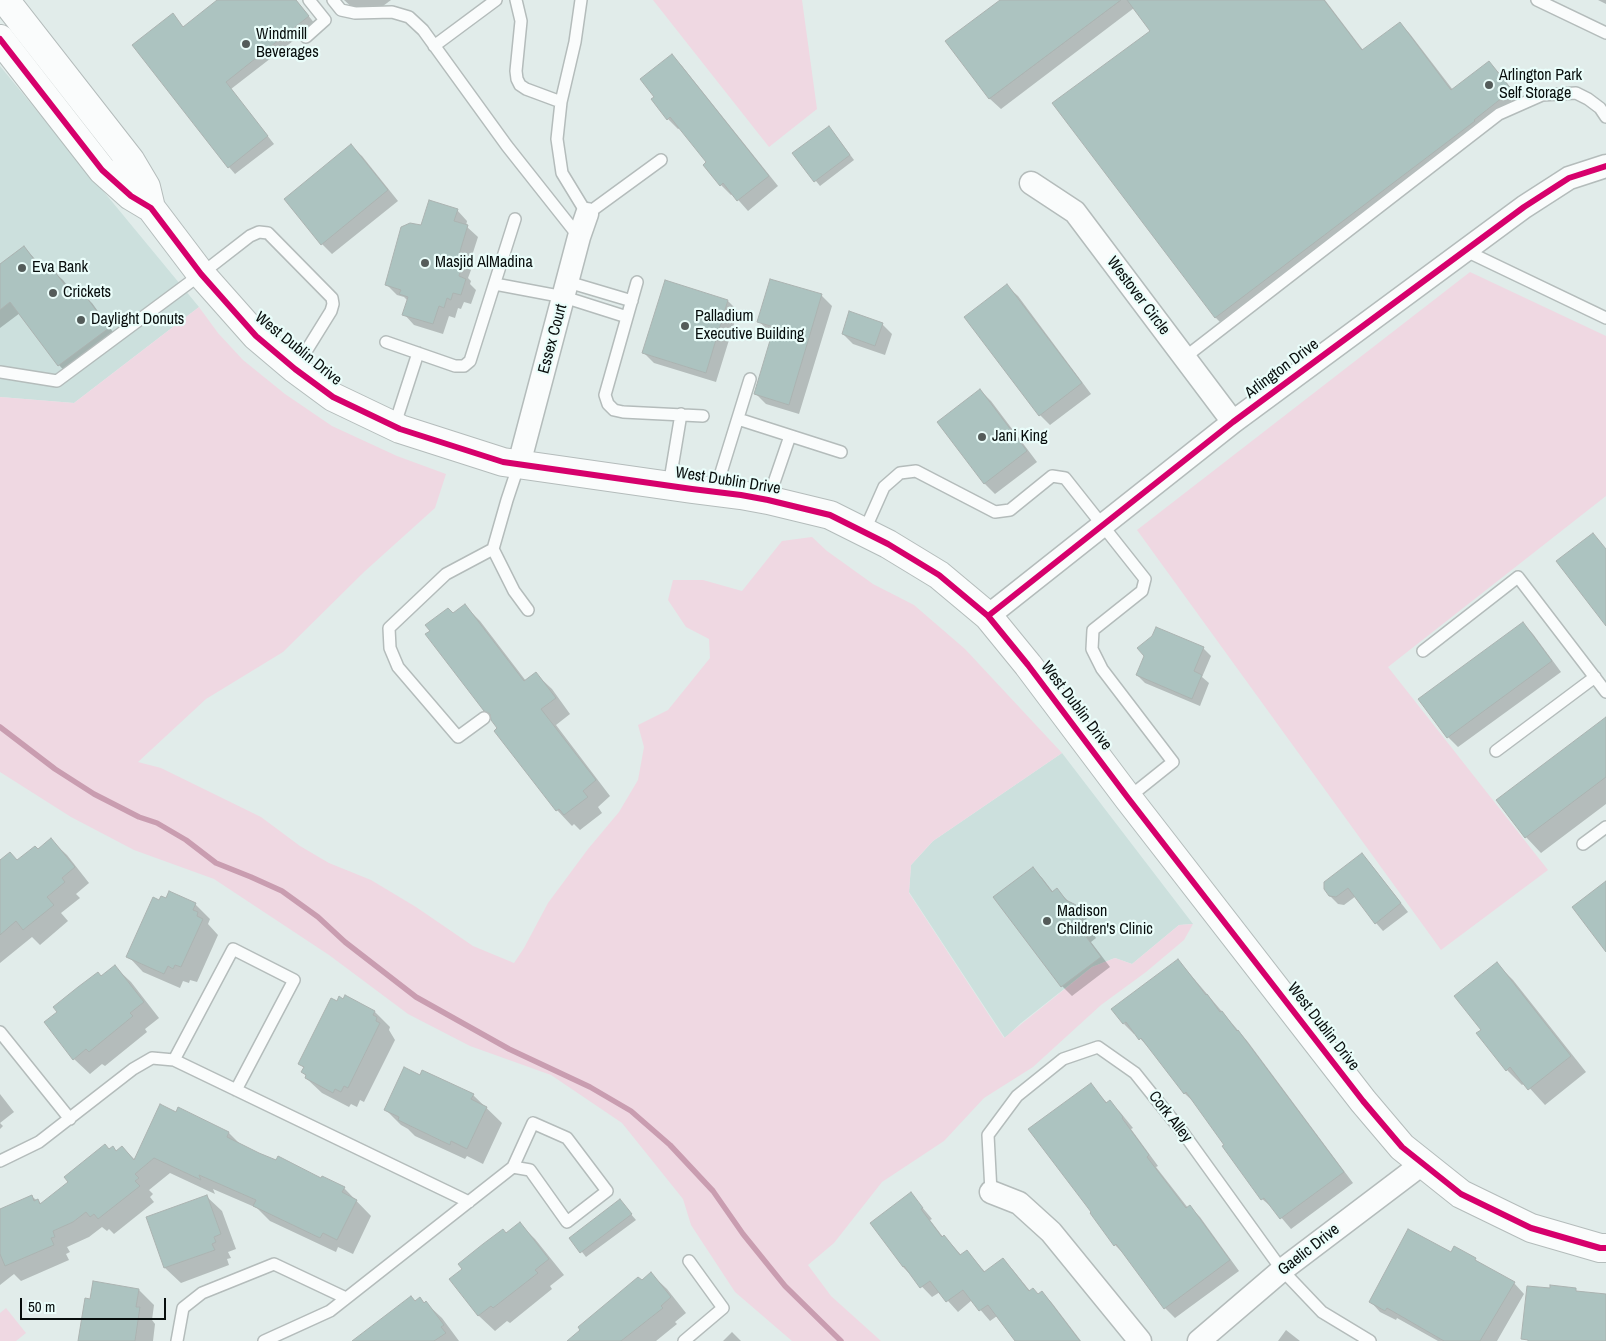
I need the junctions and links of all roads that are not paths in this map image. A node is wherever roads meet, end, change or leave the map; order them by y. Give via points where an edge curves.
1 (5, 0) edge
2 (309, 0) edge
3 (333, 0) edge
4 (496, 0) edge
5 (516, 0) edge
6 (581, 0) edge
7 (1537, 0) edge
8 (1606, 33) edge
9 (306, 37) dead end
10 (0, 39) edge
11 (434, 46) junction
12 (561, 102) junction
13 (1606, 117) edge
14 (660, 160) dead end
15 (1606, 166) edge
16 (1031, 184) dead end
17 (151, 208) junction
18 (588, 214) junction
19 (515, 219) dead end
20 (579, 237) junction
21 (1464, 250) junction
22 (201, 274) junction
23 (637, 282) dead end
24 (495, 284) junction
25 (566, 290) junction
26 (632, 301) junction
27 (627, 317) junction
28 (1606, 318) edge
29 (386, 342) dead end
30 (418, 352) junction
31 (1184, 358) junction
32 (295, 369) junction
33 (0, 372) edge
34 (750, 379) dead end
35 (681, 414) junction
36 (703, 416) dead end
37 (738, 419) junction
38 (1233, 422) junction
39 (394, 426) junction
40 (790, 436) junction
41 (841, 452) dead end
42 (519, 464) junction
43 (669, 486) junction
44 (715, 492) junction
45 (768, 500) junction
46 (1103, 524) junction
47 (864, 532) junction
48 (493, 549) junction
49 (528, 610) dead end
50 (988, 616) junction
51 (1423, 651) dead end
52 (1595, 677) junction
53 (1606, 692) edge
54 (484, 718) dead end
55 (1496, 751) dead end
56 (1128, 798) junction
57 (1606, 827) edge
58 (1582, 844) dead end
59 (0, 1032) edge
60 (174, 1060) junction
61 (236, 1090) junction
62 (70, 1119) junction
63 (0, 1161) edge
64 (1422, 1164) junction
65 (513, 1167) junction
66 (991, 1192) joint
67 (469, 1202) junction
68 (1606, 1248) edge
69 (689, 1261) dead end
70 (1282, 1270) junction
71 (346, 1298) junction
72 (177, 1341) edge
73 (264, 1341) edge
74 (684, 1341) edge
75 (1140, 1341) edge
76 (1200, 1341) edge
77 (1370, 1341) edge

1 - 17 street, West Dublin Drive via 130,160 146,188
2 - 9 lane via 325,20
3 - 11 lane via 341,10 392,12 409,17
4 - 11 lane
5 - 12 lane via 521,21 517,80 526,89
6 - 12 lane
7 - 8 lane
10 - 17 street, West Dublin Drive via 102,170 131,196
11 - 20 lane
12 - 18 lane via 557,139 562,173
13 - 31 lane via 1600,108 1576,93 1542,95 1499,114
14 - 18 lane
15 - 21 street, Arlington Drive via 1570,178
16 - 31 street, Westover Circle via 1075,212
17 - 22 street, West Dublin Drive
18 - 20 street, Essex Court
19 - 24 lane
20 - 25 street, Essex Court
21 - 28 lane
21 - 38 street, Arlington Drive
22 - 32 street, West Dublin Drive via 256,336
22 - 32 lane via 250,236 268,233 332,298 331,311
22 - 33 lane via 57,381
23 - 26 lane
24 - 25 lane
24 - 30 lane via 470,361 464,366 456,366
25 - 26 lane
25 - 27 lane
25 - 42 street, Essex Court
26 - 27 lane
27 - 35 lane via 606,395 608,404 623,412
29 - 30 lane
30 - 39 lane
31 - 38 street, Westover Circle
32 - 39 street, West Dublin Drive via 333,397
34 - 37 lane
35 - 36 lane
35 - 43 lane
37 - 40 lane
37 - 44 lane
38 - 46 street, Arlington Drive
39 - 42 street, West Dublin Drive via 503,462
40 - 41 lane
40 - 45 lane
42 - 43 street, West Dublin Drive
42 - 48 lane
43 - 44 street, West Dublin Drive
44 - 45 street, West Dublin Drive
45 - 47 street, West Dublin Drive via 830,515
46 - 47 lane via 1065,478 1052,476 1010,510 995,512 916,471 900,472 884,487
46 - 50 street, Arlington Drive
46 - 56 lane via 1145,579 1142,591 1093,630 1092,649 1102,669 1173,762
47 - 50 street, West Dublin Drive via 939,575
48 - 49 lane via 514,591
48 - 54 lane via 446,574 389,628 390,648 398,667 458,738
50 - 56 street, West Dublin Drive
51 - 52 lane via 1518,577
52 - 53 lane
52 - 55 lane
56 - 64 street, West Dublin Drive via 1363,1101 1402,1147
57 - 58 lane
59 - 62 lane
60 - 61 lane
60 - 61 lane via 234,949 294,980
60 - 62 lane via 152,1058
61 - 67 lane
62 - 63 lane via 39,1142
64 - 68 street, West Dublin Drive via 1461,1194 1531,1228
64 - 70 street, Gaelic Drive
65 - 65 lane via 530,1170 567,1222 607,1191 567,1138 533,1123
65 - 67 lane
66 - 70 lane, Cork Alley via 988,1135 1017,1096 1063,1059 1098,1047 1135,1073 1184,1134
66 - 75 street via 1019,1203 1051,1232
67 - 71 lane
69 - 74 lane via 723,1308
70 - 76 street, Gaelic Drive
70 - 77 lane, Cork Alley via 1322,1312
71 - 72 lane via 274,1264 202,1293 189,1303 183,1308
71 - 73 lane via 330,1311

